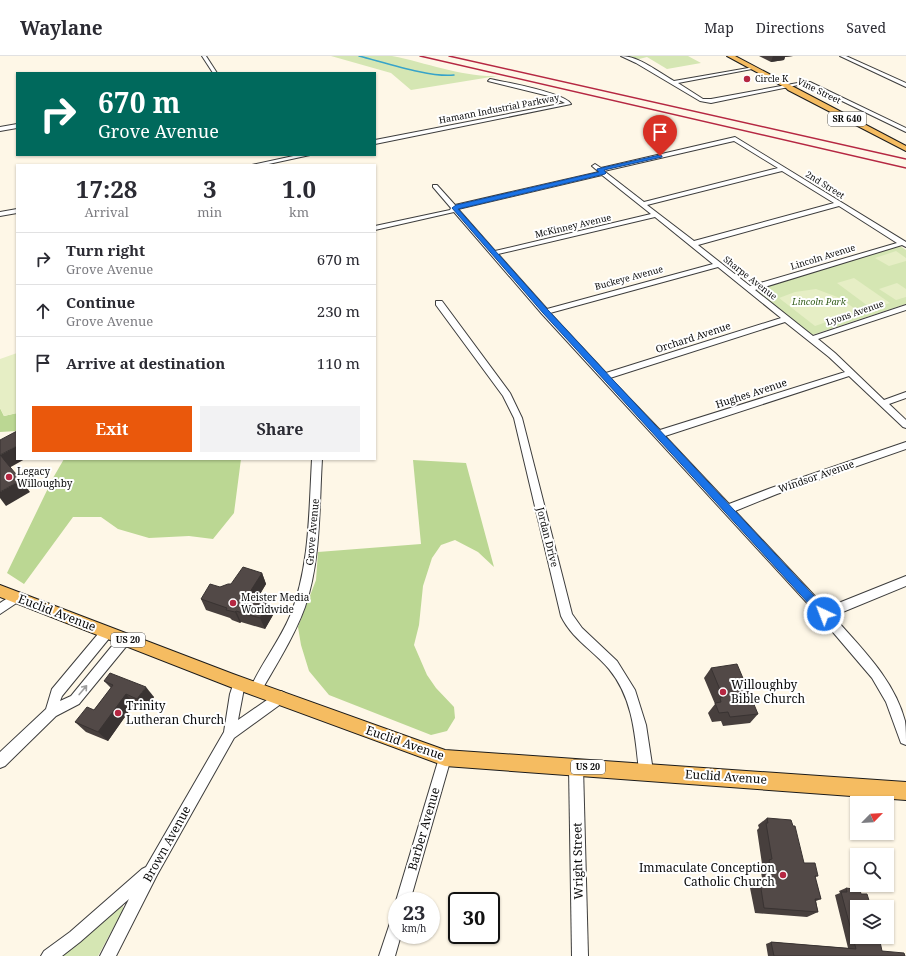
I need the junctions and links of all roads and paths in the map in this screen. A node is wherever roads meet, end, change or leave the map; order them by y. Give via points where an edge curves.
1 (204, 56) edge
2 (623, 56) edge
3 (730, 56) edge
4 (842, 56) edge
5 (752, 68) junction
6 (214, 72) edge
7 (490, 80) dead end
8 (672, 83) junction
9 (906, 85) edge
10 (788, 86) junction
11 (16, 126) edge
12 (0, 129) edge
13 (906, 130) edge
14 (376, 142) edge
15 (906, 145) edge
16 (906, 150) edge
17 (302, 156) edge
18 (260, 164) edge
19 (783, 169) junction
20 (599, 170) junction
21 (435, 186) dead end
22 (642, 204) junction
23 (839, 204) junction
24 (455, 208) junction
25 (16, 211) edge
26 (0, 214) edge
27 (656, 215) junction
28 (376, 228) edge
29 (692, 244) junction
30 (904, 244) edge
31 (494, 253) junction
32 (718, 264) junction
33 (749, 289) junction
34 (439, 302) dead end
35 (906, 307) edge
36 (545, 312) junction
37 (786, 319) junction
38 (811, 338) junction
39 (850, 373) junction
40 (606, 376) junction
41 (906, 395) edge
42 (884, 403) junction
43 (906, 425) edge
44 (659, 434) junction
45 (906, 445) edge
46 (317, 460) edge
47 (728, 509) junction
48 (906, 582) edge
49 (0, 591) edge
50 (17, 597) junction
51 (0, 609) edge
52 (824, 614) junction
53 (107, 632) junction
54 (125, 639) junction
55 (239, 683) junction
56 (256, 689) junction
57 (280, 697) junction
58 (52, 712) junction
59 (230, 734) junction
60 (906, 739) edge
61 (445, 758) junction
62 (0, 761) edge
63 (576, 767) junction
64 (646, 771) junction
65 (906, 790) edge
66 (152, 870) junction
67 (406, 892) edge
68 (391, 944) edge
69 (49, 956) edge
70 (108, 956) edge
71 (387, 956) edge
72 (580, 956) edge

1 - 6 street
2 - 8 street
3 - 5 main road, Vine Street / SR 640
4 - 9 street
5 - 8 street
5 - 10 main road, Vine Street / SR 640
7 - 14 street, Hamann Industrial Parkway via 555,96 568,104
8 - 10 street via 706,101
10 - 13 street via 803,83 816,86
10 - 15 main road, Vine Street / SR 640
10 - 16 main road, Vine Street / SR 640
11 - 12 street
17 - 18 street
19 - 20 street, 2nd Street via 735,139
19 - 22 street
19 - 23 street, 2nd Street
20 - 22 street, Sharpe Avenue
20 - 24 street
21 - 24 street
22 - 27 street, Sharpe Avenue
23 - 29 street
23 - 30 street, 2nd Street
24 - 28 street via 452,211
24 - 31 street
25 - 26 street
27 - 29 street, Sharpe Avenue
27 - 31 street, McKinney Avenue
29 - 32 street, Sharpe Avenue
30 - 33 street, Lincoln Avenue
31 - 36 street
32 - 33 street, Sharpe Avenue
32 - 36 street, Buckeye Avenue
33 - 37 street, Sharpe Avenue
34 - 64 street, Jordan Drive via 507,395 518,418 567,616 578,632 613,665 631,694 640,725
35 - 38 street, Lyons Avenue
36 - 40 street
37 - 38 street, Sharpe Avenue
37 - 40 street, Orchard Avenue
38 - 39 street, Sharpe Avenue
39 - 42 street, Sharpe Avenue
39 - 44 street, Hughes Avenue
40 - 44 street
41 - 42 street
42 - 43 street, Sharpe Avenue
44 - 47 street
45 - 47 street, Windsor Avenue
46 - 56 street, Grove Avenue via 311,558 300,605 285,642
47 - 52 street
48 - 52 street
49 - 50 main road, Euclid Avenue / US 20
50 - 51 street
50 - 53 main road, Euclid Avenue / US 20
52 - 60 street via 876,674 891,699
53 - 54 main road, Euclid Avenue / US 20
53 - 58 street via 56,693
54 - 55 main road, Euclid Avenue / US 20
58 -> 54 street via 75,700
55 - 56 main road, Euclid Avenue / US 20
55 - 59 street, Brown Avenue
56 - 57 main road, Euclid Avenue / US 20
57 - 59 street, Brown Avenue
57 - 61 main road, Euclid Avenue / US 20
58 - 62 street
59 - 66 street, Brown Avenue
61 - 63 main road, Euclid Avenue / US 20
61 - 67 street, Barber Avenue
63 - 64 main road, Euclid Avenue / US 20
63 - 72 street, Wright Street
64 - 65 main road, Euclid Avenue / US 20
66 - 69 street via 75,937
66 - 70 street, Brown Avenue
68 - 71 street

